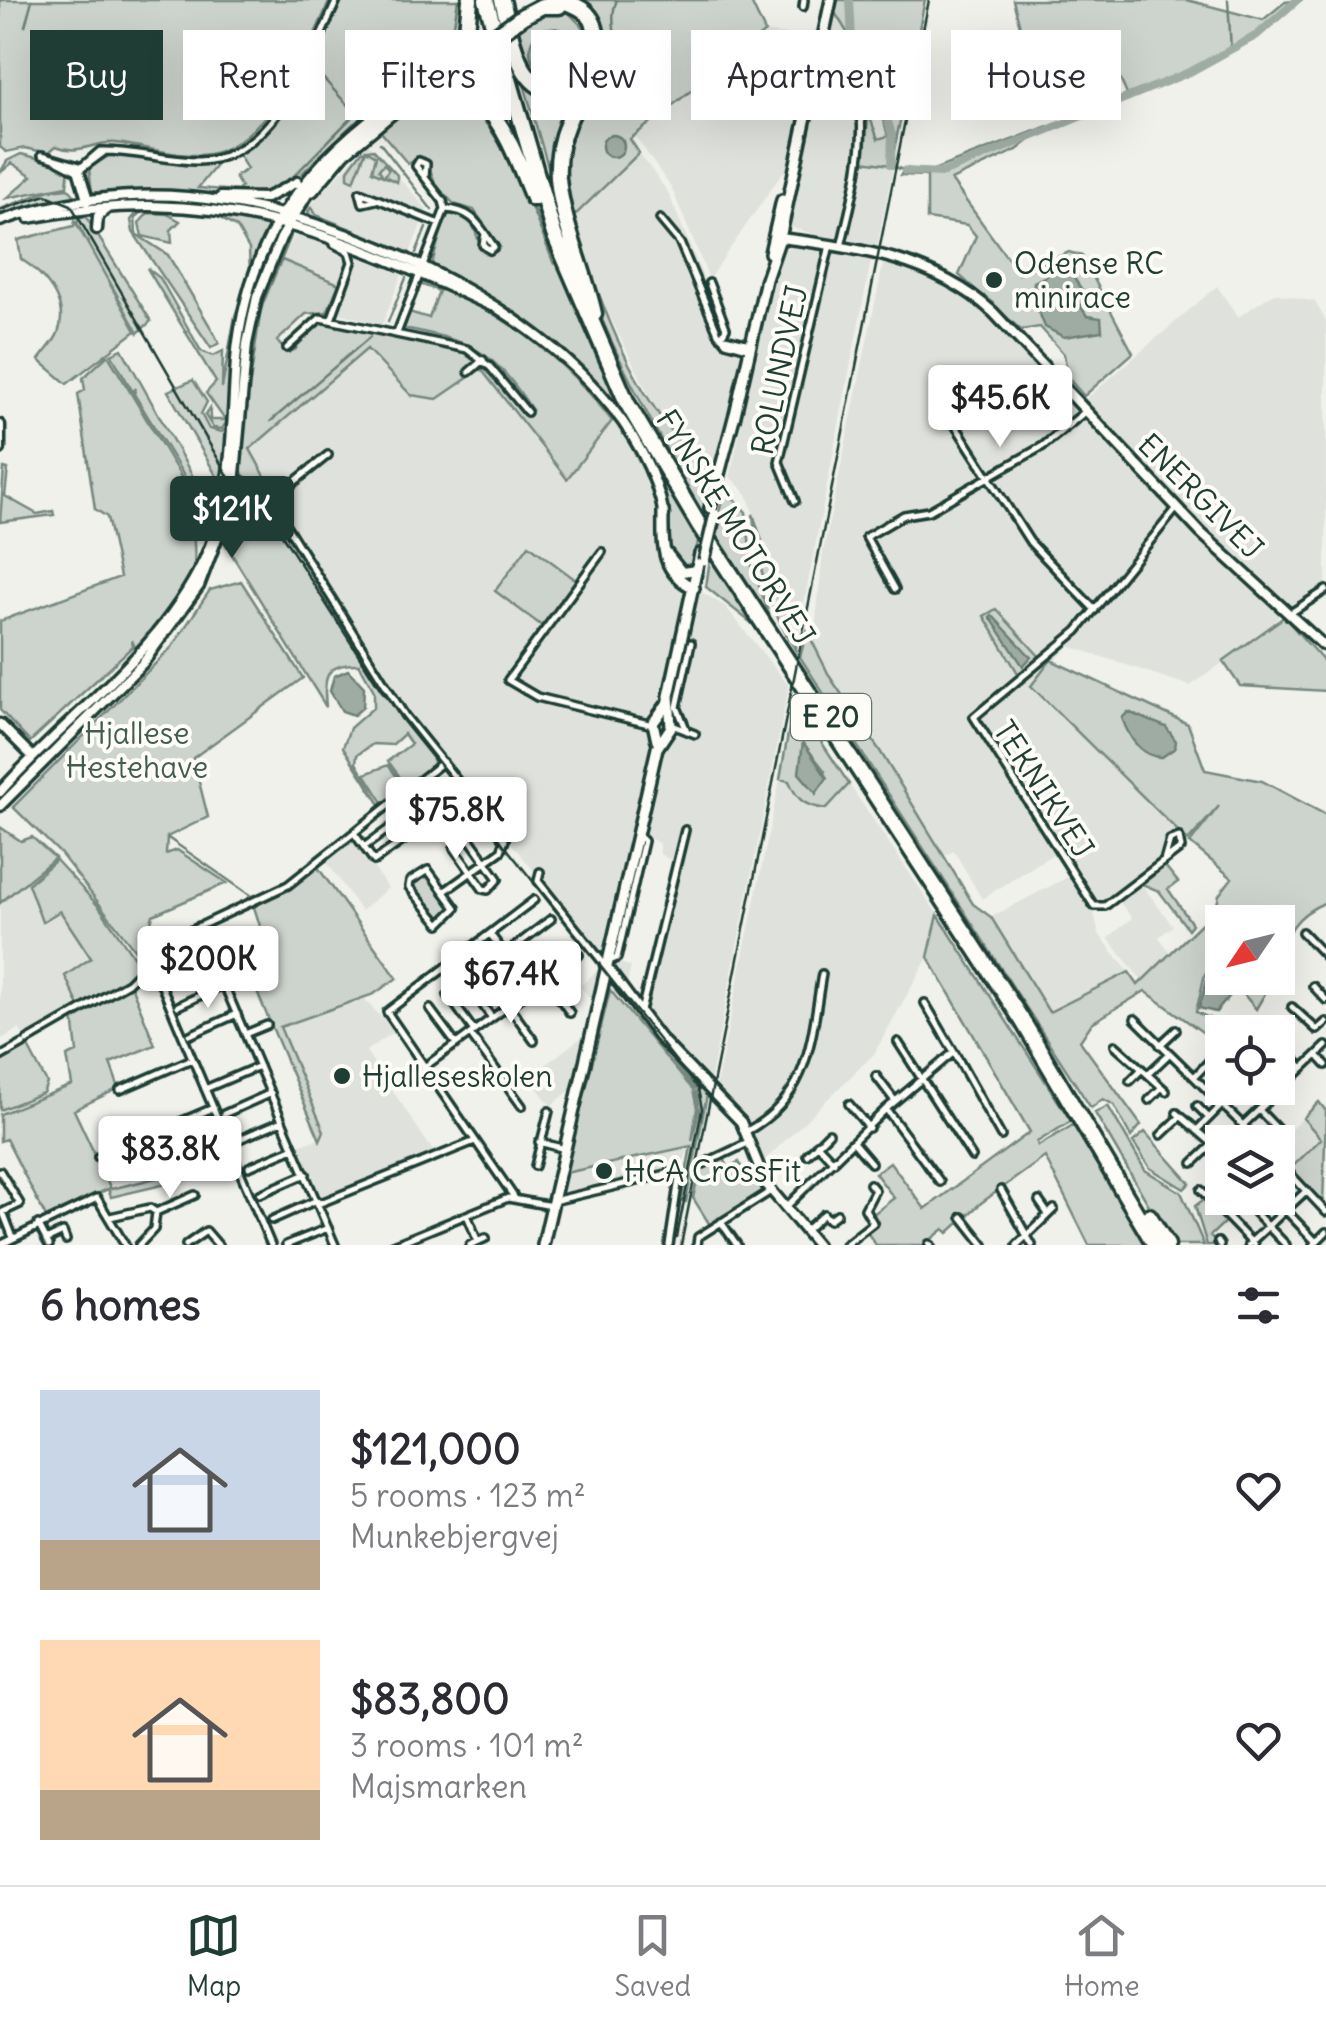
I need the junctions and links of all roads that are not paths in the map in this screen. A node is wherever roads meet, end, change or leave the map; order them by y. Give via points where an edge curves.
1 (338, 0) edge
2 (470, 0) edge
3 (486, 0) edge
4 (498, 0) edge
5 (551, 0) edge
6 (831, 0) edge
7 (521, 14) junction
8 (464, 30) edge
9 (499, 30) edge
10 (371, 120) edge
11 (373, 120) edge
12 (377, 120) edge
13 (495, 120) edge
14 (863, 120) edge
15 (795, 154) junction
16 (79, 169) junction
17 (425, 177) dead end
18 (311, 189) joint
19 (186, 197) junction
20 (376, 200) dead end
21 (88, 204) junction
22 (112, 206) junction
23 (230, 210) junction
24 (444, 210) junction
25 (287, 218) junction
26 (660, 219) dead end
27 (0, 224) edge
28 (440, 224) junction
29 (97, 229) dead end
30 (271, 233) junction
31 (779, 233) junction
32 (320, 234) junction
33 (485, 234) dead end
34 (825, 244) junction
35 (842, 247) junction
36 (382, 249) junction
37 (421, 270) junction
38 (709, 282) dead end
39 (504, 312) junction
40 (594, 314) junction
41 (331, 320) junction
42 (251, 321) junction
43 (397, 332) junction
44 (721, 336) junction
45 (750, 346) junction
46 (287, 348) dead end
47 (484, 360) junction
48 (610, 369) junction
49 (468, 372) dead end
50 (944, 406) dead end
51 (1086, 411) junction
52 (526, 412) dead end
53 (0, 425) edge
54 (0, 448) edge
55 (328, 455) dead end
56 (988, 477) junction
57 (234, 478) junction
58 (272, 500) junction
59 (796, 501) dead end
60 (1177, 508) junction
61 (664, 511) junction
62 (602, 552) dead end
63 (667, 553) junction
64 (702, 557) junction
65 (696, 570) junction
66 (695, 587) junction
67 (896, 589) dead end
68 (1326, 590) edge
69 (1095, 610) junction
70 (1289, 614) junction
71 (687, 640) junction
72 (1325, 647) edge
73 (0, 724) edge
74 (662, 725) junction
75 (687, 731) junction
76 (696, 734) dead end
77 (32, 756) junction
78 (442, 762) junction
79 (40, 763) junction
80 (0, 799) edge
81 (685, 830) dead end
82 (354, 833) junction
83 (638, 835) junction
84 (364, 847) junction
85 (1164, 861) junction
86 (486, 862) junction
87 (540, 872) dead end
88 (472, 873) junction
89 (445, 891) junction
90 (534, 900) dead end
91 (551, 920) dead end
92 (200, 926) junction
93 (1302, 932) dead end
94 (490, 934) junction
95 (505, 954) junction
96 (579, 955) dead end
97 (212, 956) junction
98 (1326, 957) edge
99 (150, 961) junction
100 (609, 965) junction
101 (488, 968) dead end
102 (822, 974) dead end
103 (165, 975) dead end
104 (546, 979) junction
105 (466, 982) dead end
106 (224, 984) junction
107 (1313, 986) dead end
108 (448, 995) dead end
109 (1326, 1000) edge
110 (926, 1002) dead end
111 (178, 1006) dead end
112 (509, 1006) junction
113 (1292, 1007) dead end
114 (430, 1008) dead end
115 (640, 1012) junction
116 (570, 1013) dead end
117 (236, 1014) junction
118 (492, 1018) junction
119 (1135, 1019) dead end
120 (1326, 1022) edge
121 (267, 1025) dead end
122 (1176, 1030) dead end
123 (472, 1032) junction
124 (190, 1034) dead end
125 (245, 1034) junction
126 (534, 1041) dead end
127 (898, 1042) dead end
128 (456, 1044) junction
129 (1115, 1045) dead end
130 (1160, 1045) junction
131 (1326, 1046) edge
132 (954, 1052) junction
133 (1169, 1054) junction
134 (1316, 1055) junction
135 (0, 1057) edge
136 (192, 1059) junction
137 (1295, 1060) edge
138 (1326, 1065) edge
139 (259, 1066) junction
140 (1205, 1066) edge
141 (423, 1068) junction
142 (1303, 1068) junction
143 (1140, 1072) junction
144 (1148, 1074) junction
145 (1196, 1075) junction
146 (876, 1076) dead end
147 (1295, 1076) edge
148 (920, 1078) junction
149 (1130, 1081) dead end
150 (1205, 1085) edge
151 (120, 1090) dead end
152 (204, 1090) junction
153 (270, 1094) junction
154 (1149, 1100) dead end
155 (895, 1101) junction
156 (849, 1104) dead end
157 (1222, 1105) edge
158 (1224, 1105) edge
159 (1264, 1105) edge
160 (522, 1106) dead end
161 (1198, 1106) dead end
162 (213, 1108) junction
163 (886, 1109) junction
164 (1259, 1110) junction
165 (549, 1111) dead end
166 (224, 1114) dead end
167 (1209, 1118) junction
168 (282, 1121) junction
169 (1243, 1125) joint
170 (1270, 1125) edge
171 (869, 1128) junction
172 (1198, 1129) junction
173 (164, 1130) junction
174 (747, 1131) junction
175 (829, 1133) dead end
176 (1161, 1135) dead end
177 (1001, 1136) dead end
178 (236, 1140) dead end
179 (475, 1141) junction
180 (539, 1142) junction
181 (750, 1142) junction
182 (854, 1142) junction
183 (817, 1144) junction
184 (123, 1147) junction
185 (294, 1148) junction
186 (565, 1149) junction
187 (807, 1154) dead end
188 (972, 1157) dead end
189 (98, 1158) dead end
190 (176, 1160) dead end
191 (834, 1162) junction
192 (1194, 1162) dead end
193 (872, 1163) dead end
194 (703, 1164) dead end
195 (132, 1166) dead end
196 (535, 1166) dead end
197 (249, 1167) dead end
198 (0, 1171) edge
199 (306, 1174) junction
200 (1295, 1179) edge
201 (940, 1182) dead end
202 (870, 1184) dead end
203 (1001, 1190) dead end
204 (1201, 1190) dead end
205 (1306, 1190) junction
206 (771, 1191) junction
207 (260, 1194) dead end
208 (195, 1195) dead end
209 (514, 1197) junction
210 (1295, 1200) edge
211 (1038, 1201) dead end
212 (317, 1202) junction
213 (552, 1203) junction
214 (786, 1208) junction
215 (156, 1212) junction
216 (1326, 1212) edge
217 (1, 1213) edge
218 (838, 1214) dead end
219 (467, 1215) junction
220 (1257, 1215) edge
221 (1280, 1215) edge
222 (1289, 1215) edge
223 (110, 1217) junction
224 (962, 1217) dead end
225 (272, 1220) dead end
226 (720, 1222) junction
227 (38, 1224) junction
228 (1268, 1226) junction
229 (328, 1228) junction
230 (806, 1230) junction
231 (1326, 1232) edge
232 (1026, 1234) junction
233 (12, 1235) junction
234 (486, 1238) dead end
235 (66, 1240) dead end
236 (478, 1242) junction
237 (48, 1243) edge
238 (1314, 1243) edge
239 (1251, 1244) edge
240 (0, 1245) edge
241 (125, 1245) edge
242 (139, 1245) edge
243 (186, 1245) edge
244 (218, 1245) edge
245 (271, 1245) edge
246 (286, 1245) edge
247 (336, 1245) edge
248 (393, 1245) edge
249 (470, 1245) edge
250 (544, 1245) edge
251 (669, 1245) edge
252 (697, 1245) edge
253 (737, 1245) edge
254 (816, 1245) edge
255 (845, 1245) edge
256 (984, 1245) edge
257 (1017, 1245) edge
258 (1032, 1245) edge
259 (1159, 1245) edge
260 (1286, 1245) edge

1 - 16 street via 294,90 234,151 195,161 108,151
2 - 8 highway
3 - 48 highway, FYNSKE MOTORVEJ / E 20 via 540,193
4 - 7 highway via 535,84 562,91 583,79 593,48 580,17 550,5
4 - 40 highway, FYNSKE MOTORVEJ / E 20 via 544,177
5 - 7 highway
5 - 40 highway via 585,16 597,46 558,166
6 - 15 main road
7 - 9 highway, bridge
10 - 19 street via 279,194
11 - 25 street via 336,147
12 - 18 highway
13 - 48 highway
14 - 35 street
15 - 31 main road
15 - 31 main road
16 - 16 street via 42,155
16 - 21 street
17 - 24 street
18 - 25 street
19 - 21 street
19 - 25 street
20 - 28 street
21 - 22 street
21 - 27 street
22 - 23 street
22 - 29 street via 98,216
23 - 25 street
23 - 30 street via 266,221
24 - 28 street
24 - 33 street via 468,212
25 - 30 street
25 - 32 street
25 - 36 street
25 - 36 street via 311,220
25 - 42 street
25 - 42 street via 260,276
26 - 44 street via 680,244
28 - 37 street
30 - 57 street via 236,357
31 - 34 street, ENERGIVEJ
31 - 45 main road
32 - 37 street
32 - 41 street via 350,252 352,262
34 - 35 street, ENERGIVEJ
34 - 59 street, ROLUNDVEJ via 779,462
35 - 51 street, ENERGIVEJ via 921,266 964,287
36 - 37 street
37 - 39 street
37 - 39 street via 468,287
37 - 43 street
38 - 44 street via 726,328
39 - 61 street via 556,352 605,403 651,471
40 - 259 highway, FYNSKE MOTORVEJ / E 20 via 700,517 1027,1016 1140,1202
41 - 43 street
41 - 46 street via 315,319
42 - 57 street
43 - 47 street via 467,349
44 - 45 street
45 - 64 main road, bridge
47 - 49 street
47 - 52 street
48 - 259 highway, FYNSKE MOTORVEJ / E 20 via 674,486 1022,1020
50 - 56 street
51 - 56 street
51 - 60 street, ENERGIVEJ
53 - 54 street
55 - 58 street
56 - 67 street via 866,537
56 - 69 street via 1042,558
57 - 58 street via 252,482
57 - 77 street via 204,558 174,610 135,658
57 - 79 street via 216,549 182,616
58 - 78 street via 385,686
60 - 69 street, TEKNIKVEJ
60 - 70 street, ENERGIVEJ
61 - 63 street
61 - 66 main road via 664,557 675,575
62 - 74 street via 508,680 536,697
63 - 65 street via 682,572
63 - 66 street
64 - 65 main road
64 - 66 main road
65 - 66 main road
66 - 71 main road
68 - 70 street
69 - 85 street, TEKNIKVEJ via 974,723 1094,906 1105,906
70 - 72 street, ENERGIVEJ
71 - 74 main road
71 - 75 street via 677,707
73 - 77 street
74 - 75 street
74 - 83 main road
75 - 76 street
77 - 79 street
77 - 80 street via 33,764
78 - 82 street
78 - 86 street via 500,834 505,847
79 - 80 street
81 - 115 street
82 - 84 street
82 - 92 street via 288,885
83 - 100 main road
83 - 100 street via 644,841 618,958
84 - 84 street via 374,862 381,858 424,825 420,814 412,812
85 - 85 street, TEKNIKVEJ via 1170,840 1179,837 1181,848
86 - 88 street
86 - 88 street via 497,884 484,890
86 - 88 street via 464,837 454,848
87 - 100 street via 538,881
88 - 89 street
89 - 89 street via 457,911 437,924 408,884 428,870
90 - 94 street
91 - 95 street
92 - 97 street
92 - 99 street via 150,947
93 - 98 street
94 - 95 street
94 - 141 street via 387,1012
95 - 101 street
96 - 104 street
97 - 103 street
97 - 106 street
99 - 135 street via 128,983
99 - 136 street
100 - 115 street
100 - 186 main road
102 - 174 street via 802,1077
104 - 112 street
104 - 116 street
105 - 118 street
106 - 111 street
106 - 117 street
107 - 109 street
108 - 123 street
110 - 132 street
112 - 118 street
112 - 126 street
113 - 120 street via 1317,1030
114 - 128 street
115 - 174 street
117 - 124 street
117 - 125 street
118 - 123 street
119 - 130 street
121 - 125 street
122 - 130 street
123 - 128 street
123 - 160 street
125 - 139 street
127 - 148 street
128 - 141 street
129 - 143 street
130 - 133 street
131 - 134 street
132 - 148 street
132 - 177 street
133 - 144 street
133 - 145 street
134 - 138 street
134 - 142 street
136 - 151 street
136 - 152 street
137 - 142 street
139 - 152 street
139 - 153 street
140 - 145 street
141 - 179 street
142 - 147 street
143 - 144 street
143 - 149 street
144 - 154 street via 1164,1089
145 - 150 street
146 - 155 street
148 - 155 street
148 - 188 street
152 - 162 street
153 - 166 street
153 - 168 street
155 - 163 street
156 - 171 street
157 - 167 street
158 - 169 street
159 - 164 street
161 - 167 street
162 - 173 street
162 - 245 street
163 - 171 street
163 - 201 street
164 - 169 street
164 - 170 street
165 - 180 street
167 - 172 street
168 - 178 street
168 - 185 street
171 - 182 street
172 - 176 street via 1179,1115
172 - 192 street via 1213,1144
173 - 184 street
173 - 190 street
174 - 181 street
175 - 183 street
179 - 209 street
179 - 212 street
180 - 186 street
180 - 196 street
181 - 194 street
181 - 206 street
182 - 191 street
182 - 193 street
183 - 187 street
183 - 191 street
184 - 189 street
184 - 195 street
185 - 197 street
185 - 199 street
186 - 213 main road
191 - 214 street
198 - 217 street via 20,1204
199 - 207 street
199 - 212 street
200 - 205 street
202 - 255 street via 874,1190 865,1209 874,1223
203 - 232 street
204 - 239 street
205 - 210 street
205 - 216 street
206 - 214 street
206 - 226 street
208 - 215 street
209 - 213 street
209 - 219 street
211 - 232 street via 1051,1212
212 - 225 street
212 - 229 street
213 - 250 main road
213 - 251 street via 677,1172
214 - 230 street
215 - 223 street
215 - 242 street via 154,1229
217 - 233 street
218 - 230 street via 827,1222 824,1214
219 - 236 street
219 - 248 street
220 - 228 street
221 - 228 street
222 - 238 street
223 - 227 street via 93,1198
223 - 241 street
224 - 256 street
226 - 252 street via 698,1236
226 - 253 street
227 - 233 street
227 - 237 street
228 - 239 street
228 - 260 street
229 - 246 street
229 - 247 street
230 - 254 street
231 - 238 street
232 - 257 street
232 - 258 street
233 - 240 street
234 - 236 street
235 - 237 street via 63,1232
236 - 249 street
243 - 244 street via 206,1232

